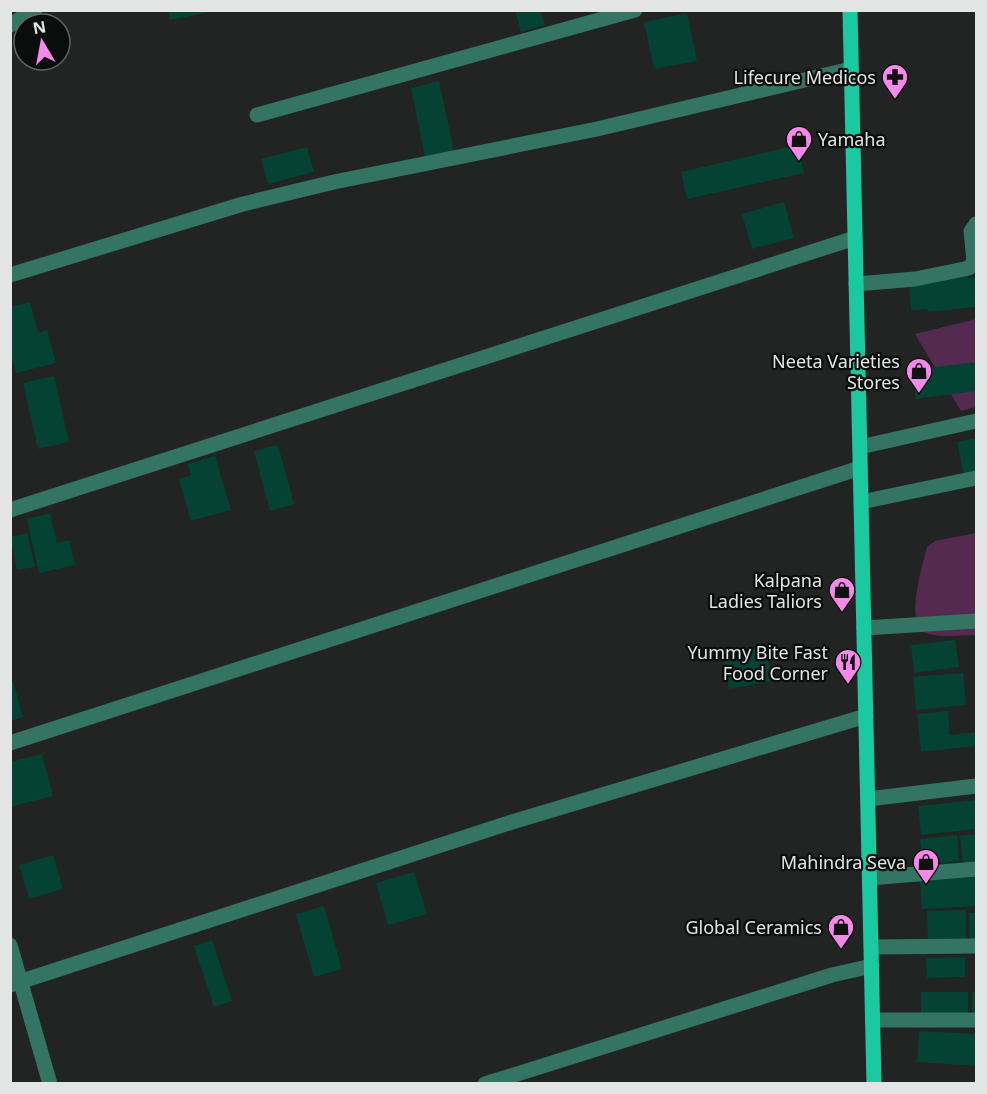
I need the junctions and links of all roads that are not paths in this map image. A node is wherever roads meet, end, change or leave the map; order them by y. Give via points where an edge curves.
1 (34, 10) edge
2 (635, 10) edge
3 (850, 10) edge
4 (10, 26) edge
5 (851, 69) junction
6 (257, 115) dead end
7 (976, 224) edge
8 (855, 238) junction
9 (10, 275) edge
10 (856, 284) junction
11 (976, 421) edge
12 (860, 447) junction
13 (860, 468) junction
14 (976, 478) edge
15 (861, 502) junction
16 (10, 510) edge
17 (976, 621) edge
18 (864, 628) junction
19 (866, 716) junction
20 (10, 743) edge
21 (976, 786) edge
22 (868, 799) junction
23 (976, 869) edge
24 (870, 878) junction
25 (10, 945) edge
26 (976, 946) edge
27 (871, 947) junction
28 (872, 966) junction
29 (16, 983) edge
30 (873, 1020) junction
31 (976, 1020) edge
32 (50, 1083) edge
33 (485, 1083) edge
34 (874, 1083) edge

1 - 4 street
2 - 6 street
3 - 5 main road
5 - 8 main road
5 - 9 street via 597,129 243,204
7 - 10 street via 971,231 975,258 971,267 915,279
8 - 10 main road
8 - 16 street
10 - 12 main road
11 - 12 street
12 - 13 main road
13 - 15 main road
13 - 20 street
14 - 15 street
15 - 18 main road
17 - 18 street
18 - 19 main road
19 - 22 main road
19 - 29 street via 512,822
21 - 22 street
22 - 24 main road
23 - 24 street
24 - 27 main road
25 - 29 street
26 - 27 street
27 - 28 main road
28 - 30 main road
28 - 33 street via 831,975
29 - 32 street
30 - 31 street
30 - 34 main road

